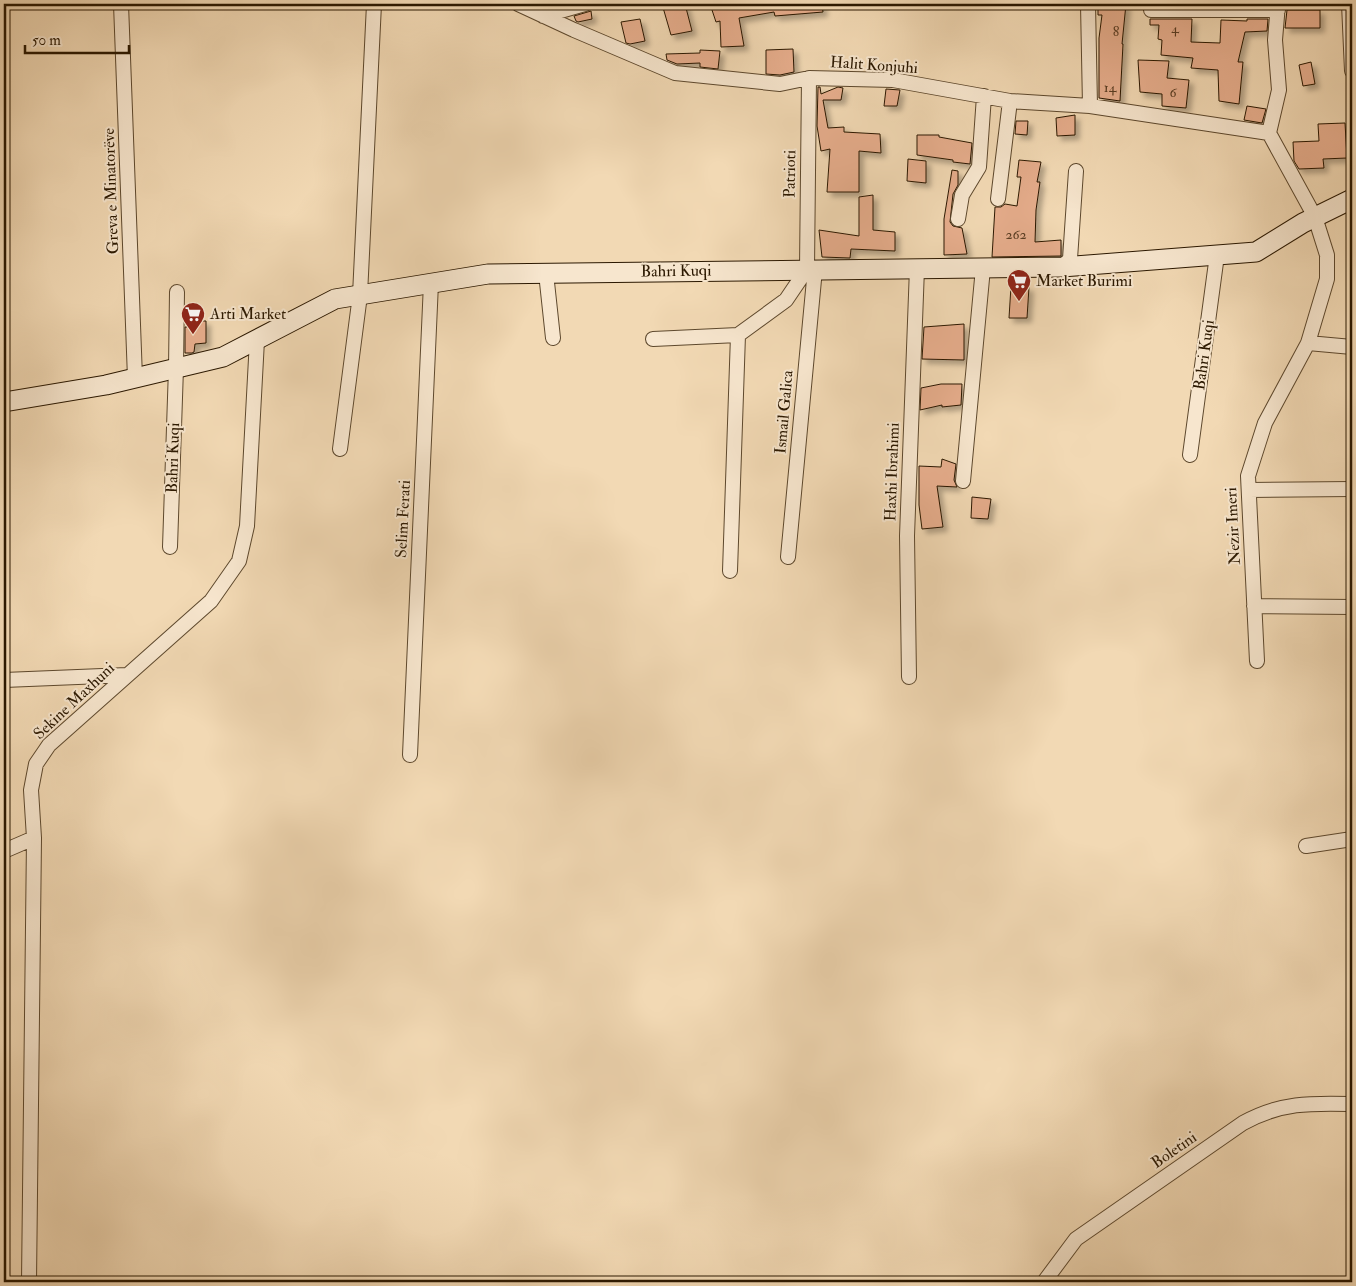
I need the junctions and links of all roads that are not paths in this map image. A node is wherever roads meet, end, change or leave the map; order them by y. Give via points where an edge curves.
1 (121, 4) edge
2 (374, 4) edge
3 (518, 4) edge
4 (585, 4) edge
5 (1088, 4) edge
6 (1349, 4) edge
7 (1278, 7) edge
8 (1151, 10) dead end
9 (544, 16) junction
10 (1352, 54) edge
11 (1352, 71) edge
12 (809, 78) junction
13 (984, 96) junction
14 (1010, 100) junction
15 (1090, 106) junction
16 (1269, 133) junction
17 (1076, 171) dead end
18 (998, 198) dead end
19 (1352, 199) edge
20 (1315, 216) junction
21 (958, 219) dead end
22 (1217, 255) junction
23 (1062, 267) junction
24 (917, 268) junction
25 (983, 268) junction
26 (811, 269) junction
27 (546, 273) junction
28 (431, 283) junction
29 (177, 292) dead end
30 (360, 294) junction
31 (738, 335) junction
32 (553, 338) dead end
33 (653, 339) dead end
34 (257, 340) junction
35 (1308, 343) junction
36 (1352, 347) edge
37 (176, 368) junction
38 (135, 378) junction
39 (4, 402) edge
40 (340, 449) dead end
41 (1190, 455) dead end
42 (963, 480) dead end
43 (1352, 489) edge
44 (1249, 490) junction
45 (170, 548) dead end
46 (788, 557) dead end
47 (730, 571) dead end
48 (1254, 606) junction
49 (1352, 607) edge
50 (1257, 661) dead end
51 (127, 675) junction
52 (908, 677) dead end
53 (4, 680) edge
54 (410, 756) dead end
55 (34, 838) junction
56 (1352, 839) edge
57 (1306, 846) dead end
58 (4, 851) edge
59 (1352, 1104) edge
60 (29, 1282) edge
61 (1044, 1282) edge

1 - 38 street, Greva e Minatorëve
2 - 30 street
3 - 9 street, Halit Konjuhi
4 - 9 street
5 - 15 street
6 - 10 street
7 - 8 street
7 - 16 street via 1279,90
9 - 12 street, Halit Konjuhi via 675,73 780,84
10 - 11 street
12 - 13 street, Halit Konjuhi via 893,80
12 - 26 street, Patrioti
13 - 14 street, Halit Konjuhi
13 - 21 street via 979,167 962,195
14 - 15 street, Halit Konjuhi
14 - 18 street
15 - 16 street, Halit Konjuhi
16 - 20 street, Nezir Imeri
17 - 23 street via 1070,258
19 - 20 street, Bahri Kuqi
20 - 22 street, Bahri Kuqi via 1256,252
20 - 35 street, Nezir Imeri via 1327,255 1327,279
22 - 23 street, Bahri Kuqi
22 - 41 street, Bahri Kuqi
23 - 25 street, Bahri Kuqi
24 - 25 street, Bahri Kuqi
24 - 26 street, Bahri Kuqi
24 - 52 street, Haxhi Ibrahimi via 907,536
25 - 42 street
26 - 27 street, Bahri Kuqi
26 - 31 street via 786,300
26 - 46 street, Ismail Galica
27 - 28 street, Bahri Kuqi via 488,274
27 - 32 street
28 - 30 street, Bahri Kuqi
28 - 54 street, Selim Ferati
29 - 37 street, Bahri Kuqi
30 - 34 street, Bahri Kuqi via 335,299
30 - 40 street
31 - 33 street
31 - 47 street
34 - 37 street, Bahri Kuqi via 223,357
34 - 51 street, Sekine Maxhuni via 247,526 239,561 211,601
35 - 36 street
35 - 44 street, Nezir Imeri via 1265,423 1248,476
37 - 38 street, Bahri Kuqi
37 - 45 street, Bahri Kuqi
38 - 39 street, Bahri Kuqi
43 - 44 street
44 - 48 street, Nezir Imeri
48 - 49 street
48 - 50 street, Nezir Imeri
51 - 53 street
51 - 55 street, Sekine Maxhuni via 49,745 36,764 31,790
55 - 58 street
55 - 60 street, Sekine Maxhuni
56 - 57 street
59 - 61 street, Boletini via 1294,1104 1260,1113 1076,1239

